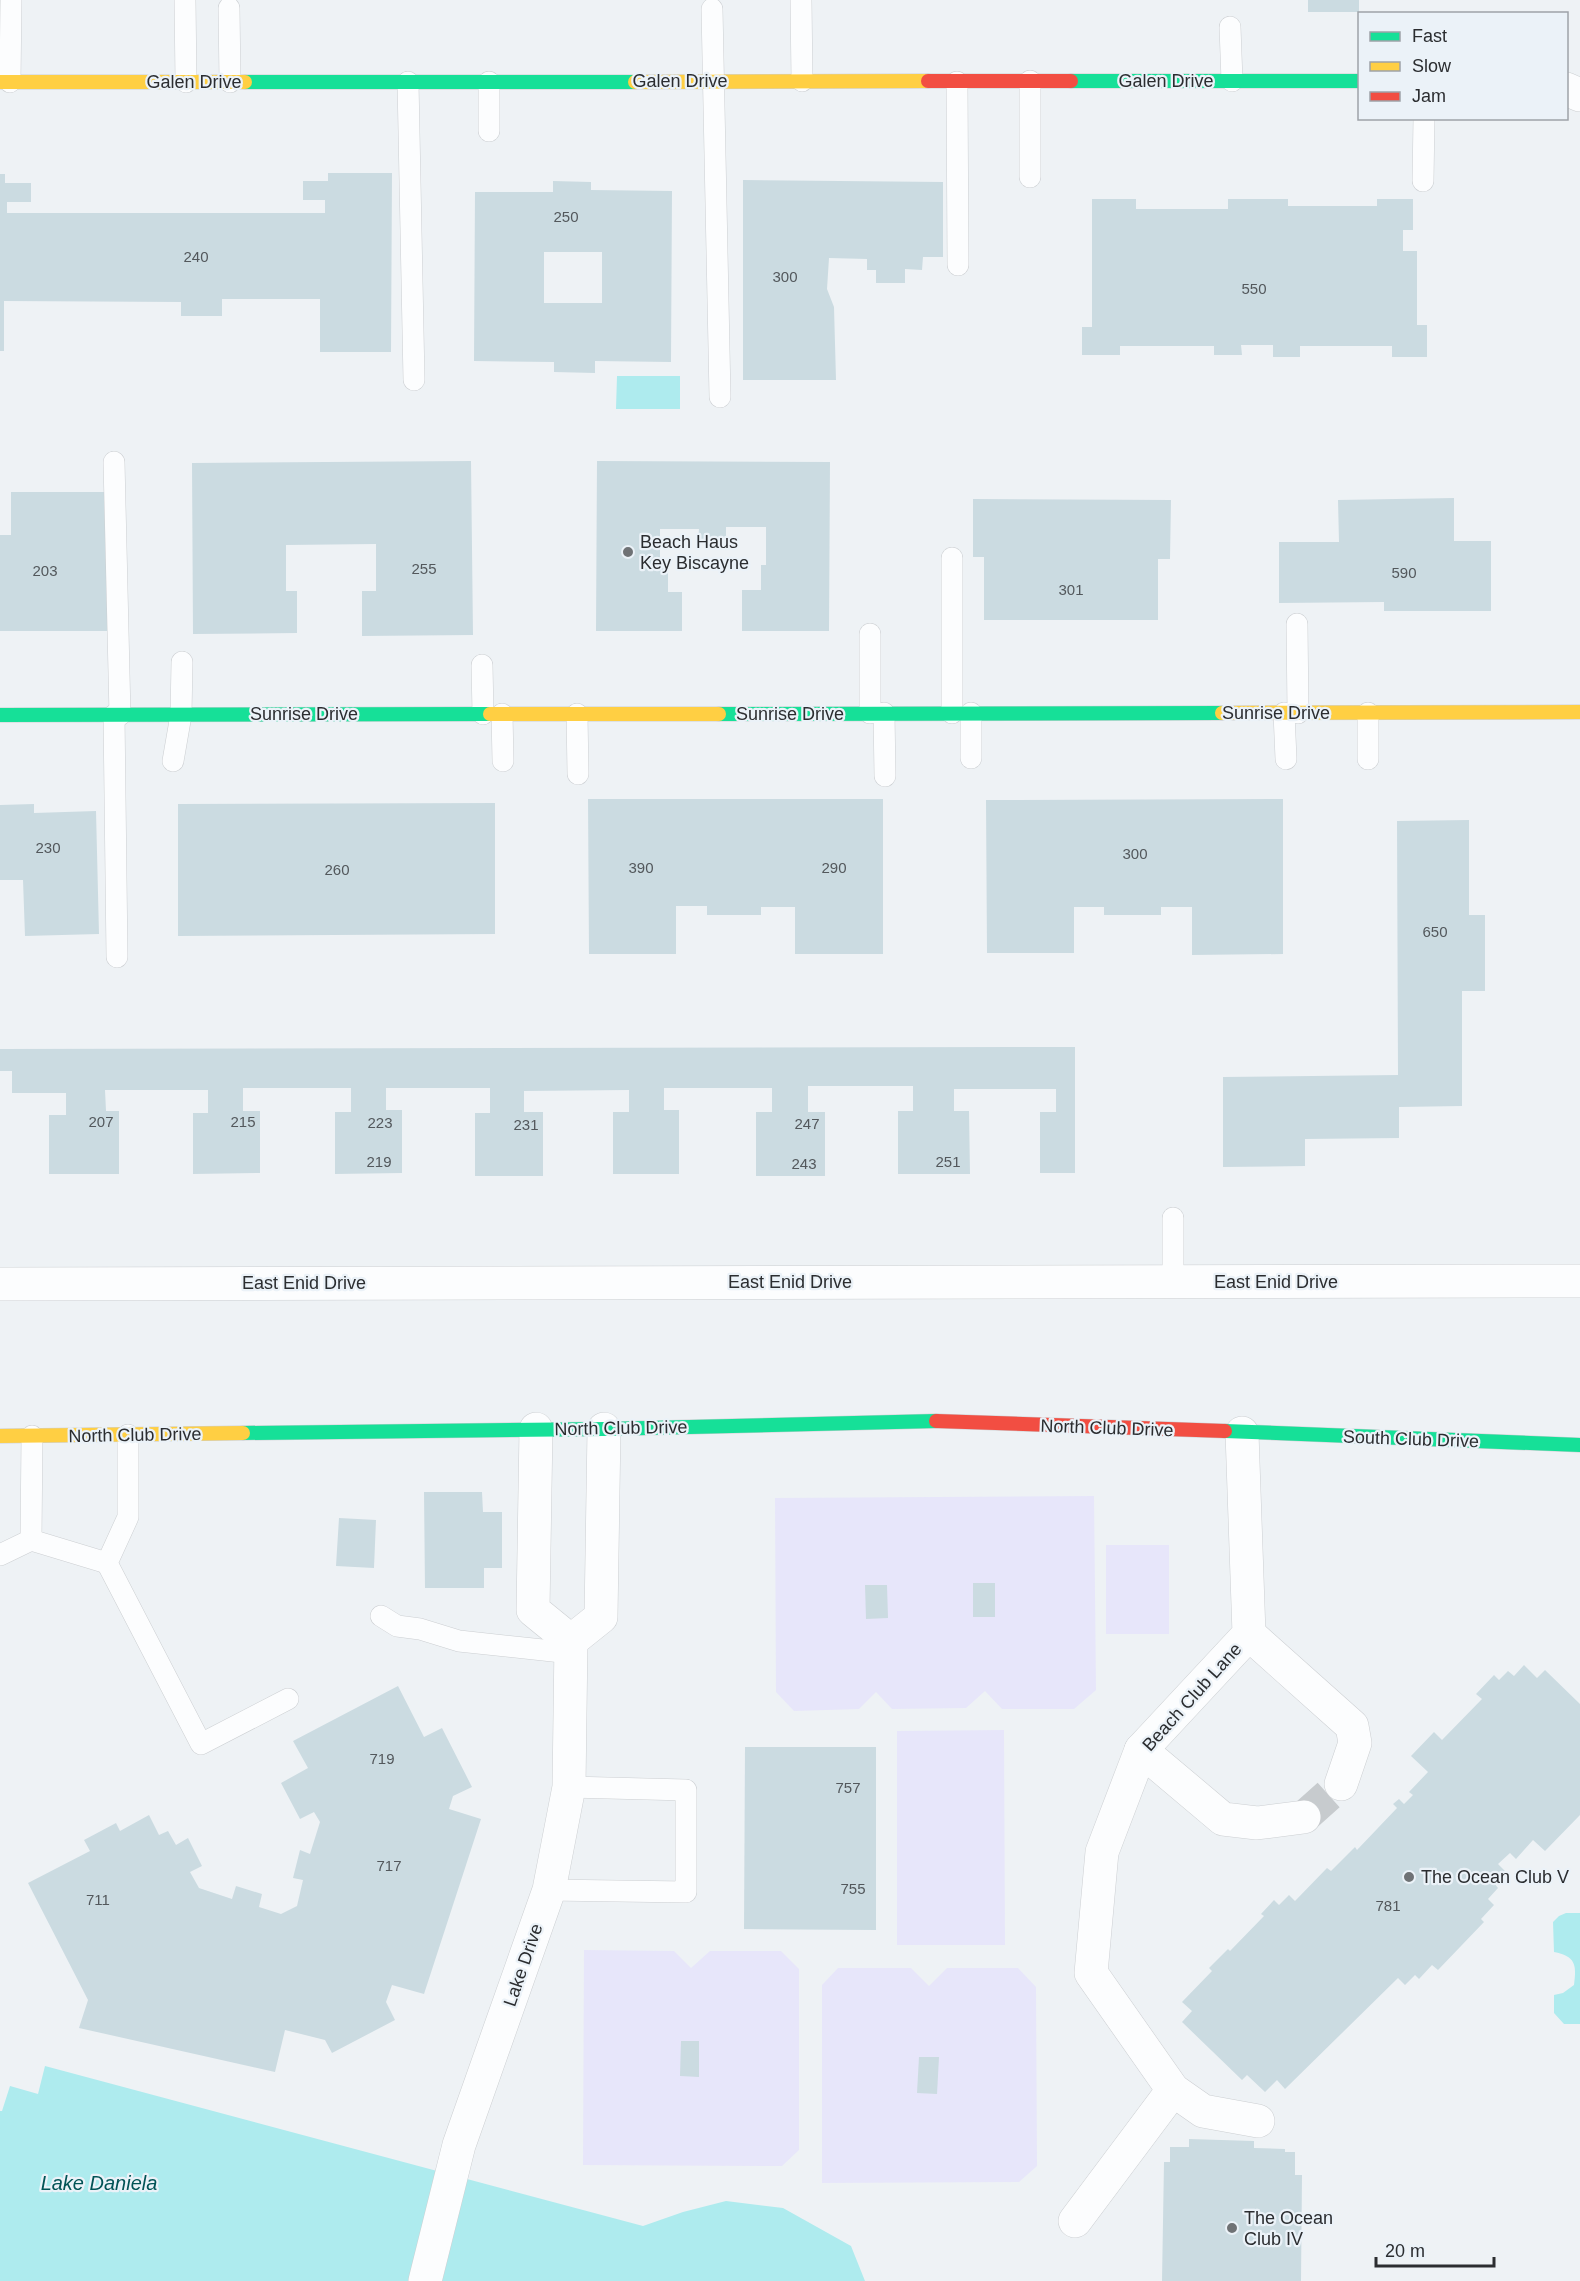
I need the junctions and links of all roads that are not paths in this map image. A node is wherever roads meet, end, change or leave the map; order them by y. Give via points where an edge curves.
1 (11, 0) edge
2 (185, 0) edge
3 (801, 0) edge
4 (229, 8) dead end
5 (712, 9) dead end
6 (1230, 27) dead end
7 (714, 81) junction
8 (802, 81) junction
9 (1030, 81) junction
10 (1232, 81) junction
11 (1358, 81) edge
12 (5, 82) edge
13 (186, 82) junction
14 (230, 82) junction
15 (408, 82) junction
16 (489, 82) junction
17 (957, 82) junction
18 (1424, 120) edge
19 (489, 131) dead end
20 (1030, 177) dead end
21 (1423, 181) dead end
22 (958, 265) dead end
23 (414, 380) dead end
24 (720, 397) dead end
25 (114, 462) dead end
26 (952, 558) dead end
27 (1297, 624) dead end
28 (870, 634) dead end
29 (182, 662) dead end
30 (482, 665) dead end
31 (1580, 712) edge
32 (877, 713) junction
33 (962, 713) junction
34 (1291, 713) junction
35 (1368, 713) junction
36 (493, 714) junction
37 (577, 714) junction
38 (0, 715) edge
39 (117, 715) junction
40 (181, 715) junction
41 (971, 758) dead end
42 (1286, 759) dead end
43 (1368, 759) dead end
44 (173, 761) dead end
45 (503, 761) dead end
46 (578, 774) dead end
47 (885, 776) dead end
48 (117, 957) dead end
49 (1173, 1218) dead end
50 (1580, 1281) edge
51 (1173, 1282) junction
52 (0, 1284) edge
53 (536, 1429) junction
54 (604, 1429) junction
55 (1242, 1433) junction
56 (128, 1435) junction
57 (0, 1436) edge
58 (32, 1436) junction
59 (1580, 1445) edge
60 (31, 1540) junction
61 (0, 1556) edge
62 (106, 1563) junction
63 (381, 1616) dead end
64 (1250, 1634) junction
65 (571, 1647) junction
66 (288, 1699) dead end
67 (1141, 1750) junction
68 (1341, 1784) tunnel mouth
69 (569, 1787) junction
70 (1304, 1817) tunnel mouth
71 (549, 1890) junction
72 (1173, 2090) junction
73 (1258, 2121) dead end
74 (1075, 2221) dead end
75 (425, 2281) edge

1 - 12 lane
2 - 13 lane
3 - 8 lane
4 - 14 lane
5 - 7 lane
6 - 10 lane
7 - 8 street, Galen Drive
7 - 16 street, Galen Drive
7 - 24 lane
8 - 17 street, Galen Drive
9 - 10 street, Galen Drive
9 - 17 street, Galen Drive
9 - 20 lane
10 - 11 street, Galen Drive
12 - 13 street, Galen Drive
13 - 14 street, Galen Drive
14 - 15 street, Galen Drive
15 - 16 street, Galen Drive
15 - 23 lane
16 - 19 lane
17 - 22 lane
18 - 21 lane
25 - 39 lane
26 - 33 lane
27 - 34 lane
28 - 32 lane
29 - 40 lane
30 - 36 lane
31 - 35 street, Sunrise Drive
32 - 33 street, Sunrise Drive
32 - 37 street, Sunrise Drive
32 - 47 lane
33 - 34 street, Sunrise Drive
33 - 41 lane
34 - 35 street, Sunrise Drive
34 - 42 lane
35 - 43 lane
36 - 37 street, Sunrise Drive
36 - 40 street, Sunrise Drive
36 - 45 lane
37 - 46 lane
38 - 39 street, Sunrise Drive
39 - 40 street, Sunrise Drive
39 - 48 lane
40 - 44 lane
49 - 51 lane
50 - 51 street, East Enid Drive
51 - 52 street, East Enid Drive
53 - 54 street, North Club Drive
53 - 56 street, North Club Drive
53 - 65 street via 533,1610
54 - 55 street, North Club Drive via 954,1421
54 - 65 street via 601,1617
55 - 59 street, South Club Drive
55 - 64 street, Beach Club Lane
56 - 58 street, North Club Drive
56 - 62 lane via 128,1517
57 - 58 street, North Club Drive
58 - 60 lane
60 - 61 lane
60 - 62 lane
62 - 66 lane via 201,1744
63 - 65 lane via 397,1626 459,1641
64 - 67 street, Beach Club Lane
64 - 68 street via 1352,1726 1355,1743
65 - 69 street, Lake Drive
67 - 70 street via 1223,1819 1257,1823
67 - 72 street, Beach Club Lane via 1102,1852 1091,1973
69 - 71 street, Lake Drive
69 - 71 lane via 686,1790 686,1892
71 - 75 street, Lake Drive via 459,2145
72 - 73 street, Beach Club Lane via 1203,2111
72 - 74 street

